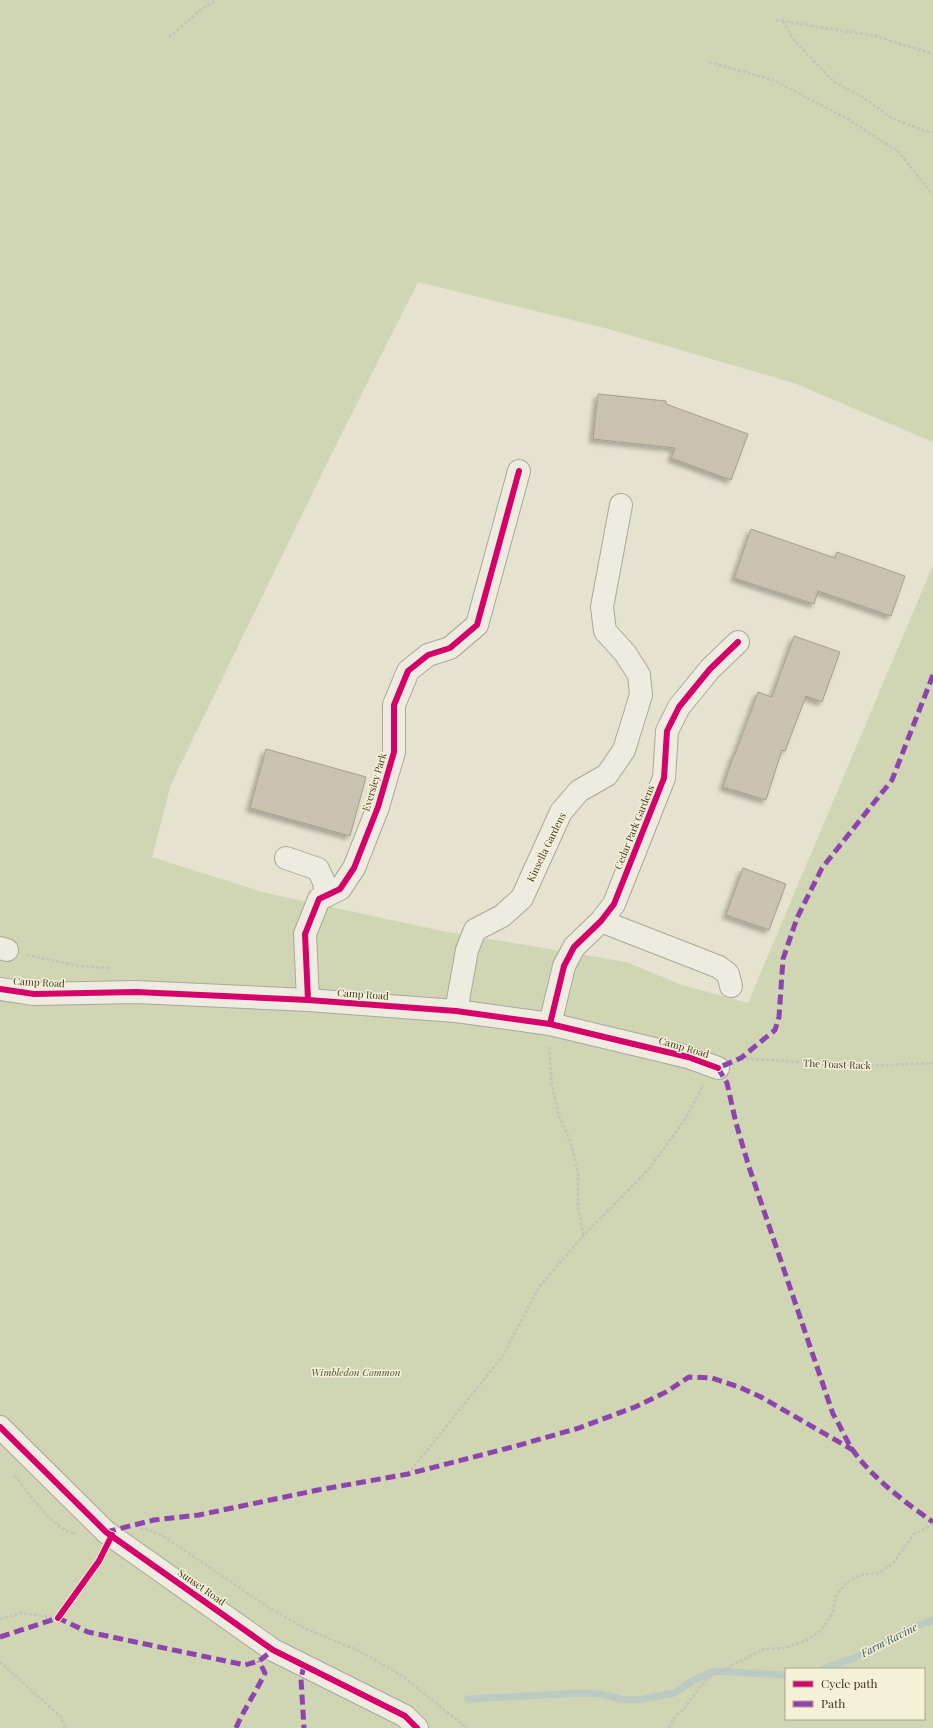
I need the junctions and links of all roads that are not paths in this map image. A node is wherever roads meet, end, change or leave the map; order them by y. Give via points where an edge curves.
1 (519, 471) dead end
2 (621, 505) dead end
3 (738, 642) dead end
4 (286, 858) dead end
5 (326, 896) junction
6 (601, 921) junction
7 (731, 986) dead end
8 (0, 989) edge
9 (308, 1000) junction
10 (456, 1011) junction
11 (550, 1024) junction
12 (718, 1068) road end
13 (0, 1427) edge
14 (417, 1728) edge

1 - 5 street, Eversley Park via 477,626 450,648 428,655 408,671 394,705 394,752 378,807 354,868 340,889
2 - 10 street, Kinsella Gardens via 602,607 605,631 625,653 639,675 641,695 624,750 607,776 579,791 561,812 522,898 502,916 475,930 467,950
3 - 6 street, Cedar Park Gardens via 710,669 679,707 667,731 664,778 614,904
4 - 5 street via 318,869 324,882
5 - 9 street, Eversley Park via 319,899 305,934
6 - 7 street via 719,967 728,974
6 - 11 street, Cedar Park Gardens via 574,947 564,966
8 - 9 street, Camp Road via 34,994 136,992
9 - 10 street, Camp Road
10 - 11 street, Camp Road
11 - 12 street, Camp Road via 688,1057
13 - 14 street, Sunset Road via 112,1535 273,1650 404,1716

